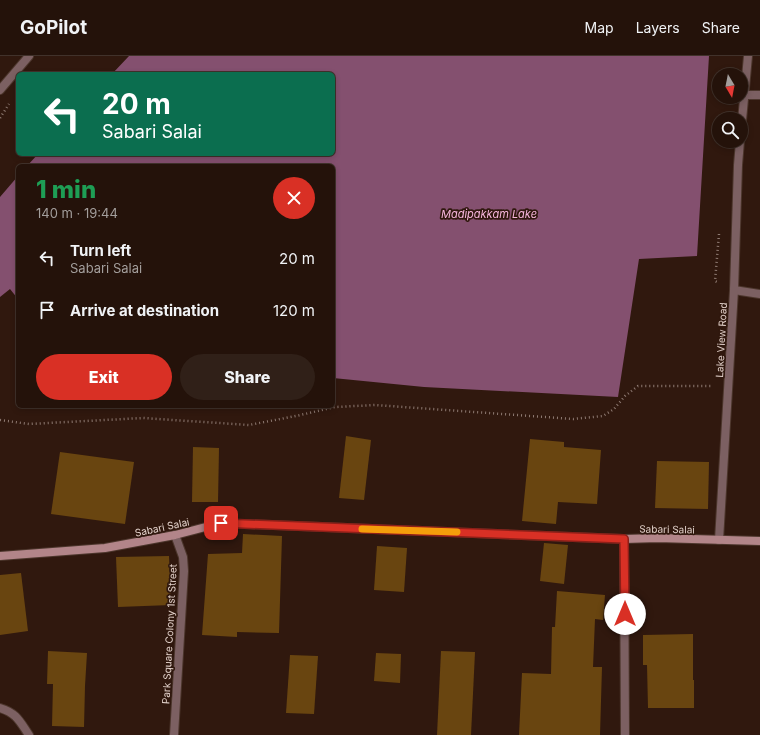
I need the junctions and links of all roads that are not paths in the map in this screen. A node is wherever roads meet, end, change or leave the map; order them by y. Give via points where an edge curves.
1 (29, 56) edge
2 (748, 56) edge
3 (747, 68) edge
4 (0, 90) edge
5 (748, 95) edge
6 (760, 95) edge
7 (739, 148) edge
8 (734, 290) junction
9 (760, 294) edge
10 (175, 535) junction
11 (624, 539) junction
12 (719, 540) junction
13 (760, 541) edge
14 (0, 556) edge
15 (0, 708) edge
16 (29, 735) edge
17 (174, 735) edge
18 (625, 735) edge

1 - 4 street
2 - 3 street
5 - 6 street
7 - 8 street, Lake View Road
8 - 9 street
8 - 12 street, Lake View Road
10 - 11 main road, Sabari Salai via 221,523
10 - 14 main road, Sabari Salai via 105,548
10 - 17 street, Park Square Colony 1st Street via 183,557 184,571
11 - 12 main road, Sabari Salai
11 - 18 street
12 - 13 main road, Sabari Salai
15 - 16 street via 15,715

